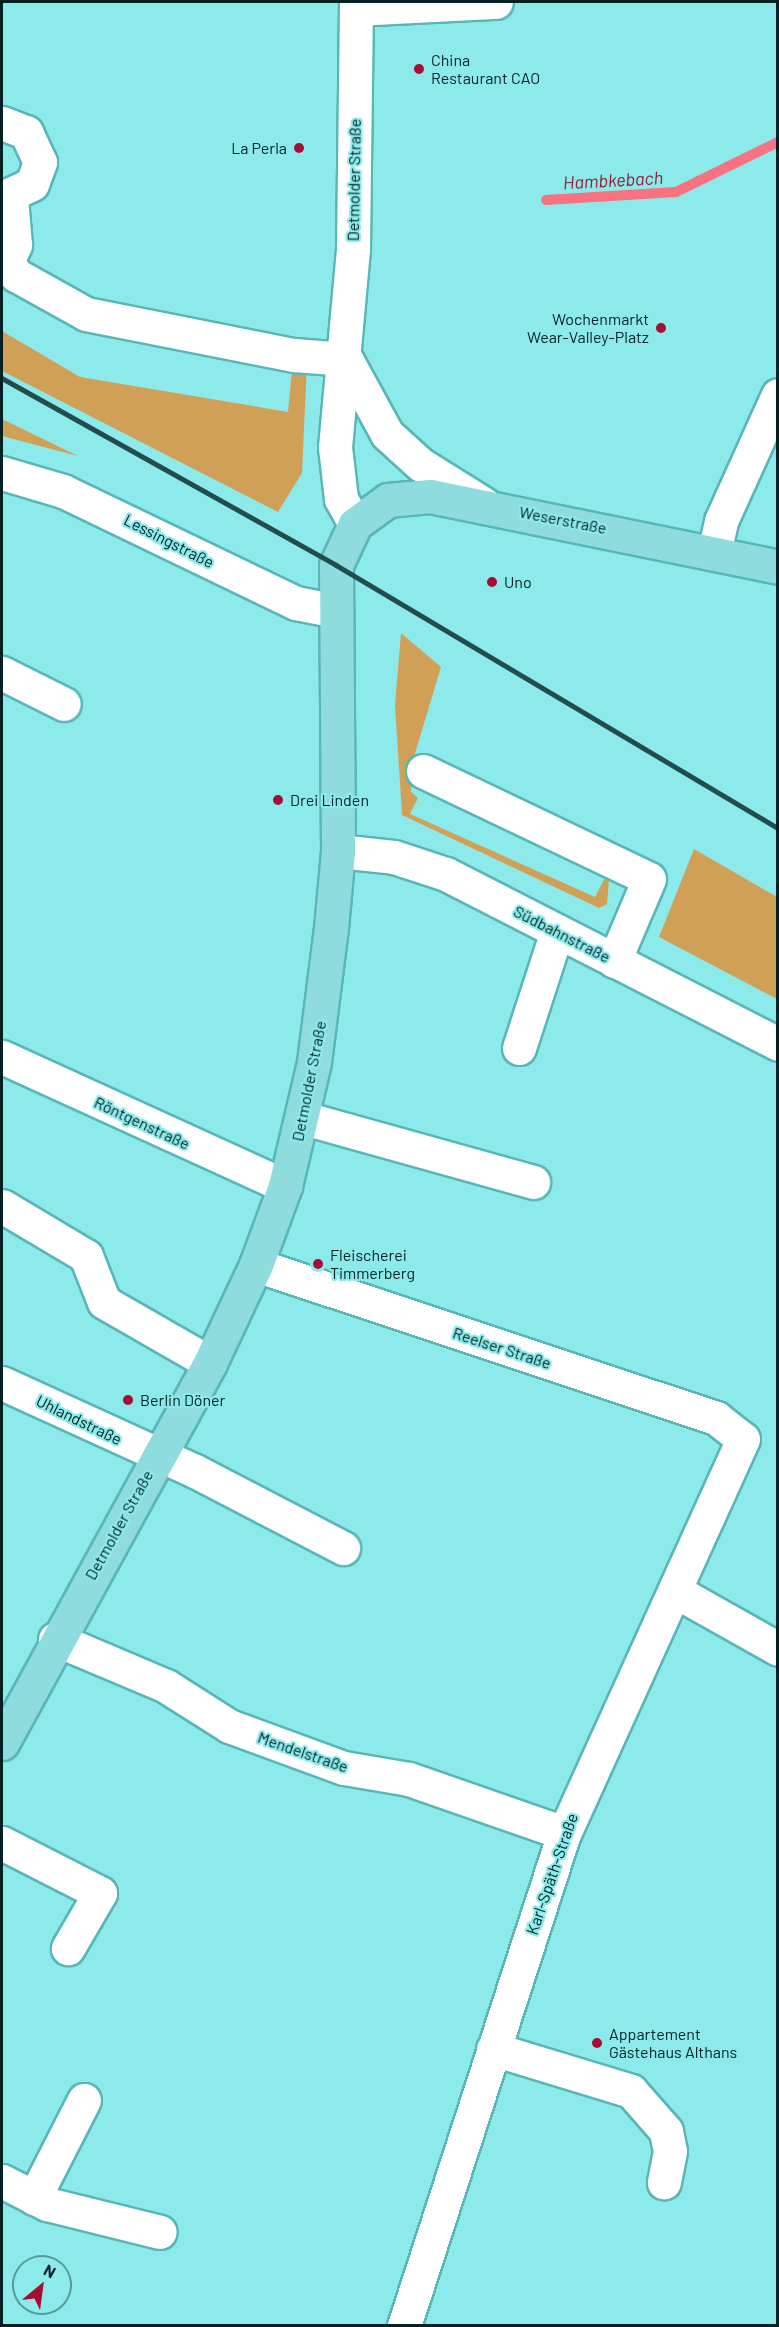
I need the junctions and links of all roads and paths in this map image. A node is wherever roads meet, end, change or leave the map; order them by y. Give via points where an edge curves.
1 (496, 2) edge
2 (356, 5) edge
3 (2, 123) edge
4 (6, 197) edge
5 (5, 256) edge
6 (346, 359) junction
7 (777, 395) edge
8 (2, 473) edge
9 (484, 504) junction
10 (355, 524) junction
11 (714, 552) junction
12 (777, 567) edge
13 (336, 611) junction
14 (2, 673) edge
15 (64, 704) dead end
16 (423, 771) dead end
17 (338, 851) junction
18 (558, 931) junction
19 (614, 960) junction
20 (777, 1044) edge
21 (519, 1048) dead end
22 (2, 1057) edge
23 (304, 1118) junction
24 (533, 1182) dead end
25 (285, 1186) junction
26 (2, 1206) edge
27 (256, 1265) junction
28 (210, 1363) junction
29 (2, 1383) edge
30 (743, 1439) joint
31 (156, 1458) junction
32 (343, 1548) dead end
33 (677, 1592) junction
34 (55, 1639) junction
35 (777, 1649) edge
36 (2, 1743) edge
37 (564, 1833) junction
38 (2, 1843) edge
39 (68, 1948) dead end
40 (494, 2049) junction
41 (84, 2100) dead end
42 (2, 2181) edge
43 (664, 2182) dead end
44 (34, 2198) junction
45 (160, 2232) dead end
46 (404, 2325) edge

1 - 2 street
2 - 6 street, Detmolder Straße via 353,249
3 - 4 street via 26,132 39,150 38,174
4 - 5 street via 15,244
5 - 6 street via 16,275 86,314 294,355
6 - 9 street via 387,434 420,464
6 - 10 street, Detmolder Straße via 335,447 341,499
7 - 11 street via 721,521
8 - 13 street, Lessingstraße via 83,500 296,603
9 - 10 main road, Weserstraße via 406,495 388,500
9 - 11 main road, Weserstraße
10 - 13 main road, Detmolder Straße via 338,551
11 - 12 main road, Weserstraße
13 - 17 main road, Detmolder Straße
14 - 15 street
16 - 19 street via 649,879
17 - 18 street, Südbahnstraße via 394,857 446,874
17 - 23 main road, Detmolder Straße via 322,1014
18 - 19 street, Südbahnstraße
18 - 21 street
19 - 20 street, Südbahnstraße
22 - 25 street, Röntgenstraße
23 - 24 street
23 - 25 main road, Detmolder Straße
25 - 27 main road, Detmolder Straße
26 - 28 street via 86,1256 104,1302
27 - 28 main road, Detmolder Straße
27 - 30 street, Reelser Straße via 716,1418
28 - 31 main road, Detmolder Straße
29 - 31 street, Uhlandstraße
30 - 33 street, Karl-Späth-Straße
31 - 32 street, Uhlandstraße via 195,1471
31 - 34 main road, Detmolder Straße
33 - 35 street
33 - 37 street, Karl-Späth-Straße
34 - 36 main road, Detmolder Straße
34 - 37 street, Mendelstraße via 166,1686 229,1726 344,1767 409,1779
37 - 40 street, Karl-Späth-Straße
38 - 39 street via 100,1893
40 - 43 street via 631,2091 666,2131 670,2151
40 - 46 street, Karl-Späth-Straße
41 - 44 street
42 - 44 street
44 - 45 street

